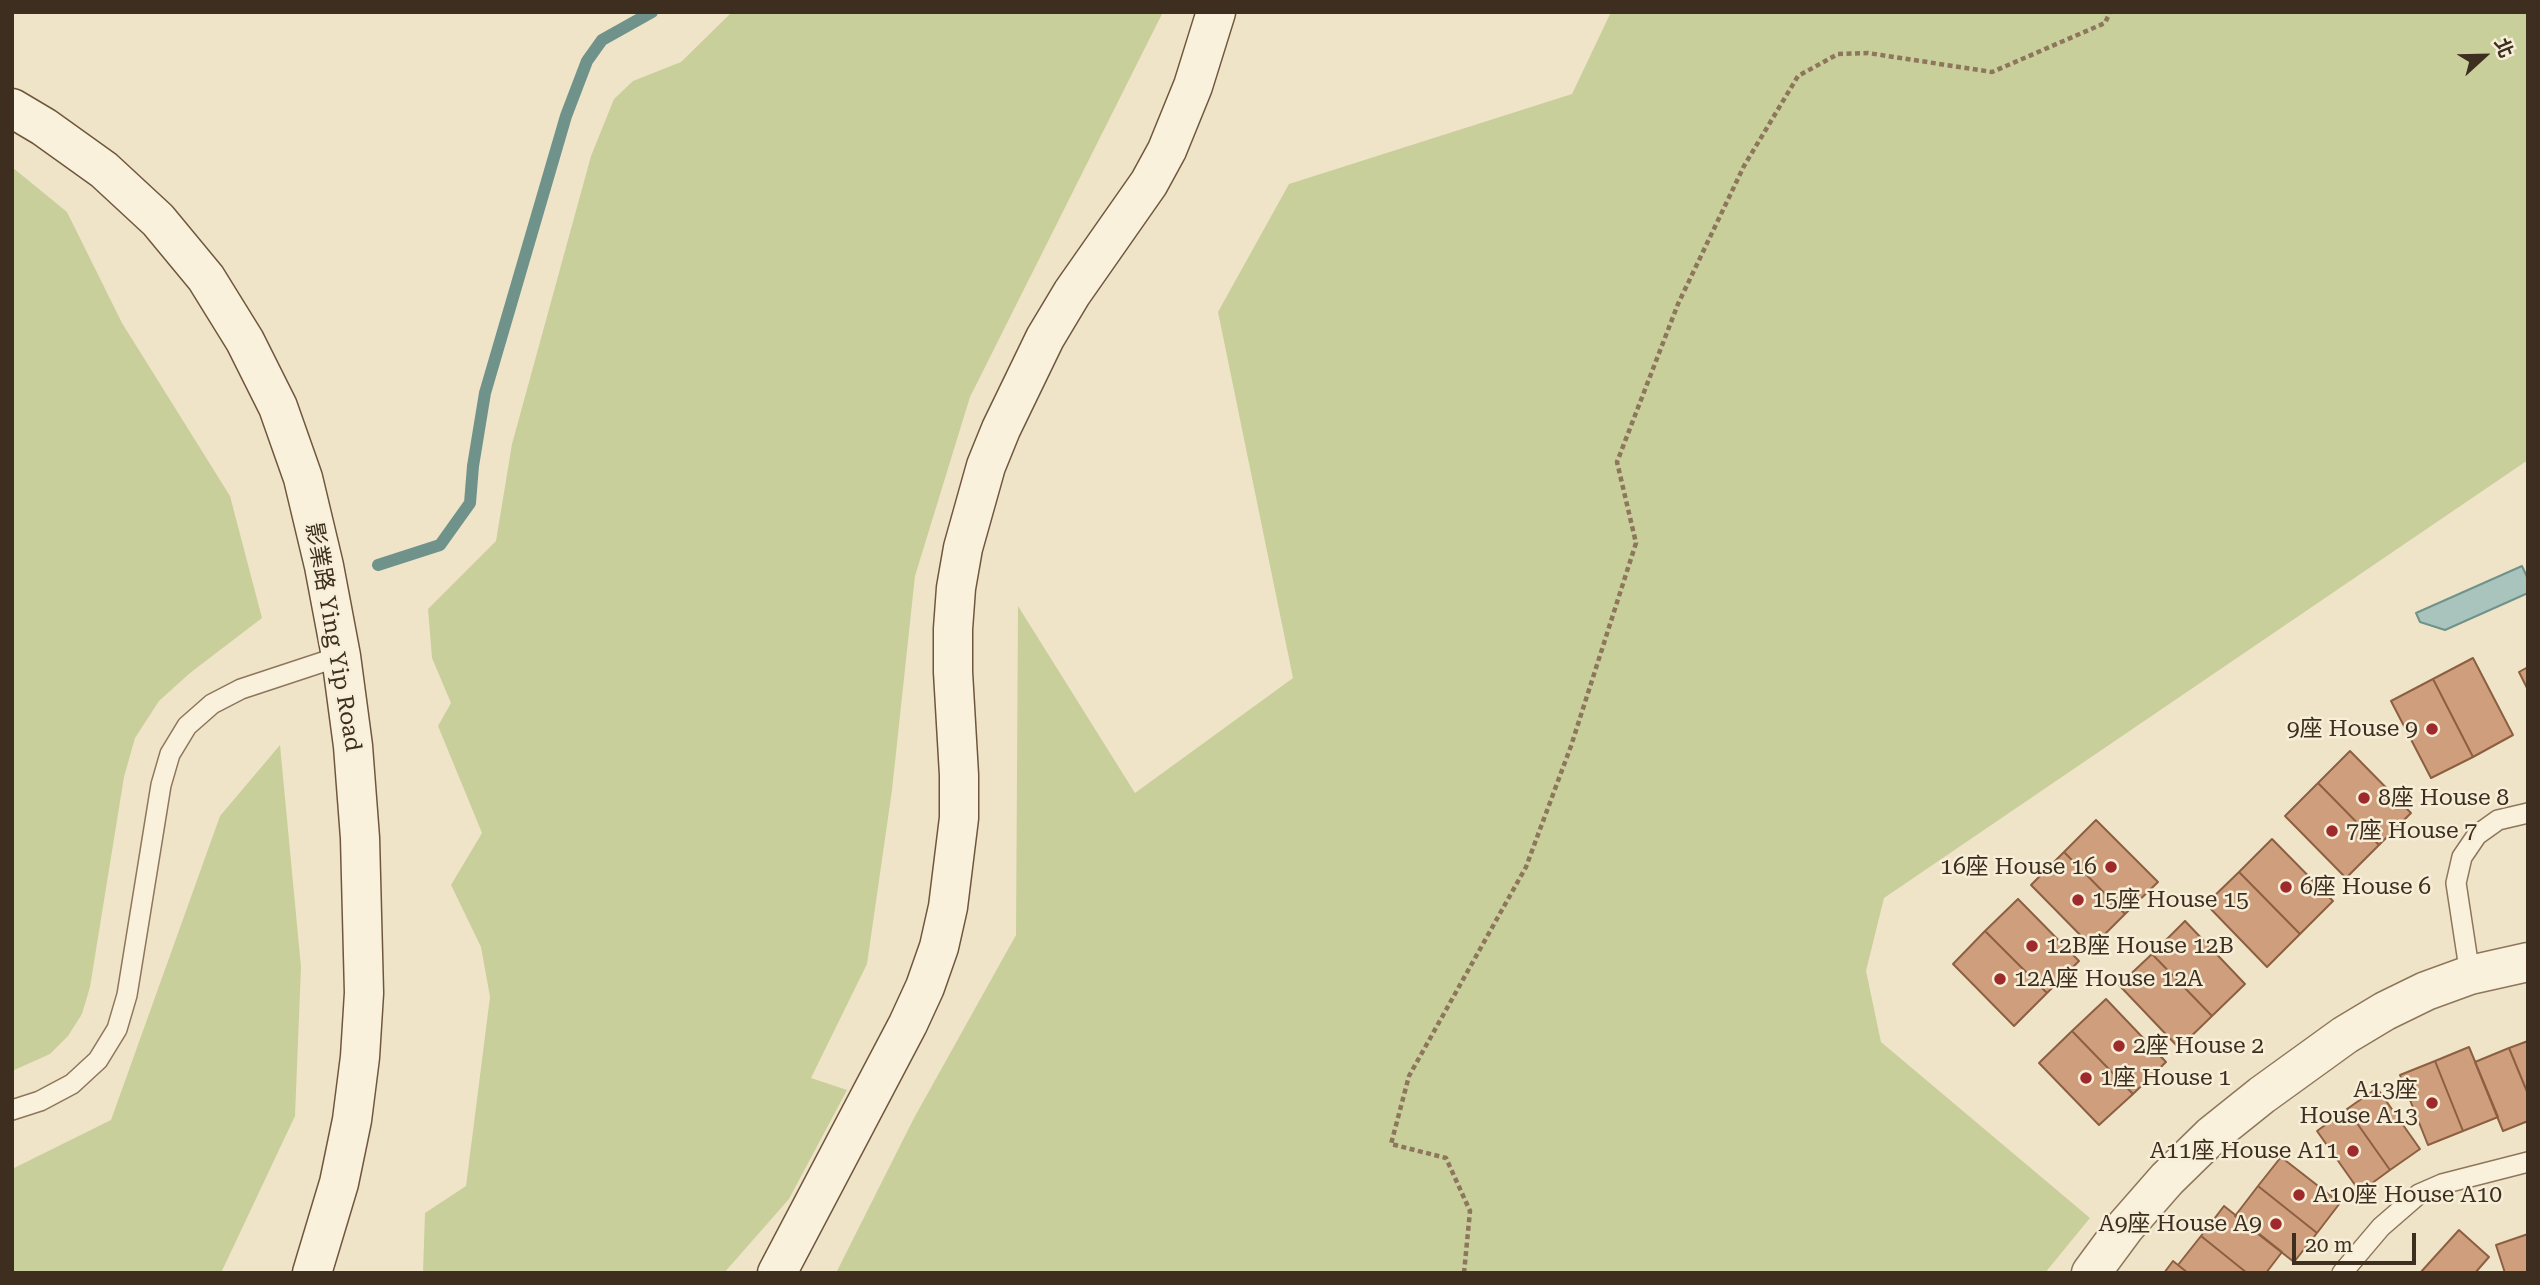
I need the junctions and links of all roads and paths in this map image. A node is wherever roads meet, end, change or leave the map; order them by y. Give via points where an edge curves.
1 (1216, 12) edge
2 (2110, 12) edge
3 (12, 108) edge
4 (341, 656) junction
5 (2528, 813) edge
6 (2528, 962) edge
7 (2470, 975) junction
8 (12, 1111) edge
9 (2528, 1162) edge
10 (312, 1273) edge
11 (777, 1273) edge
12 (1464, 1273) edge
13 (2091, 1273) edge
14 (2342, 1273) edge

1 - 11 main road via 1167,150 1045,338 986,466 956,588 953,671 959,818 939,947 908,1024
2 - 12 path via 2105,23 1992,72 1868,53 1838,54 1798,76 1744,166 1678,304 1617,462 1636,543 1571,746 1526,867 1409,1076 1391,1144 1446,1158 1470,1211
3 - 4 main road, 影業路 Ying Yip Road via 104,170 158,220 206,278 245,341 278,407 303,478
4 - 8 lane via 241,689 212,704 187,726 170,754 160,785 127,996 117,1030 98,1060 72,1084
4 - 10 main road, 影業路 Ying Yip Road via 360,838 364,993 352,1121
5 - 7 lane via 2498,820 2477,835 2462,857 2456,883
6 - 7 main road
7 - 13 main road via 2385,1011 2262,1095 2212,1135 2167,1180
9 - 14 lane via 2419,1194 2381,1227

